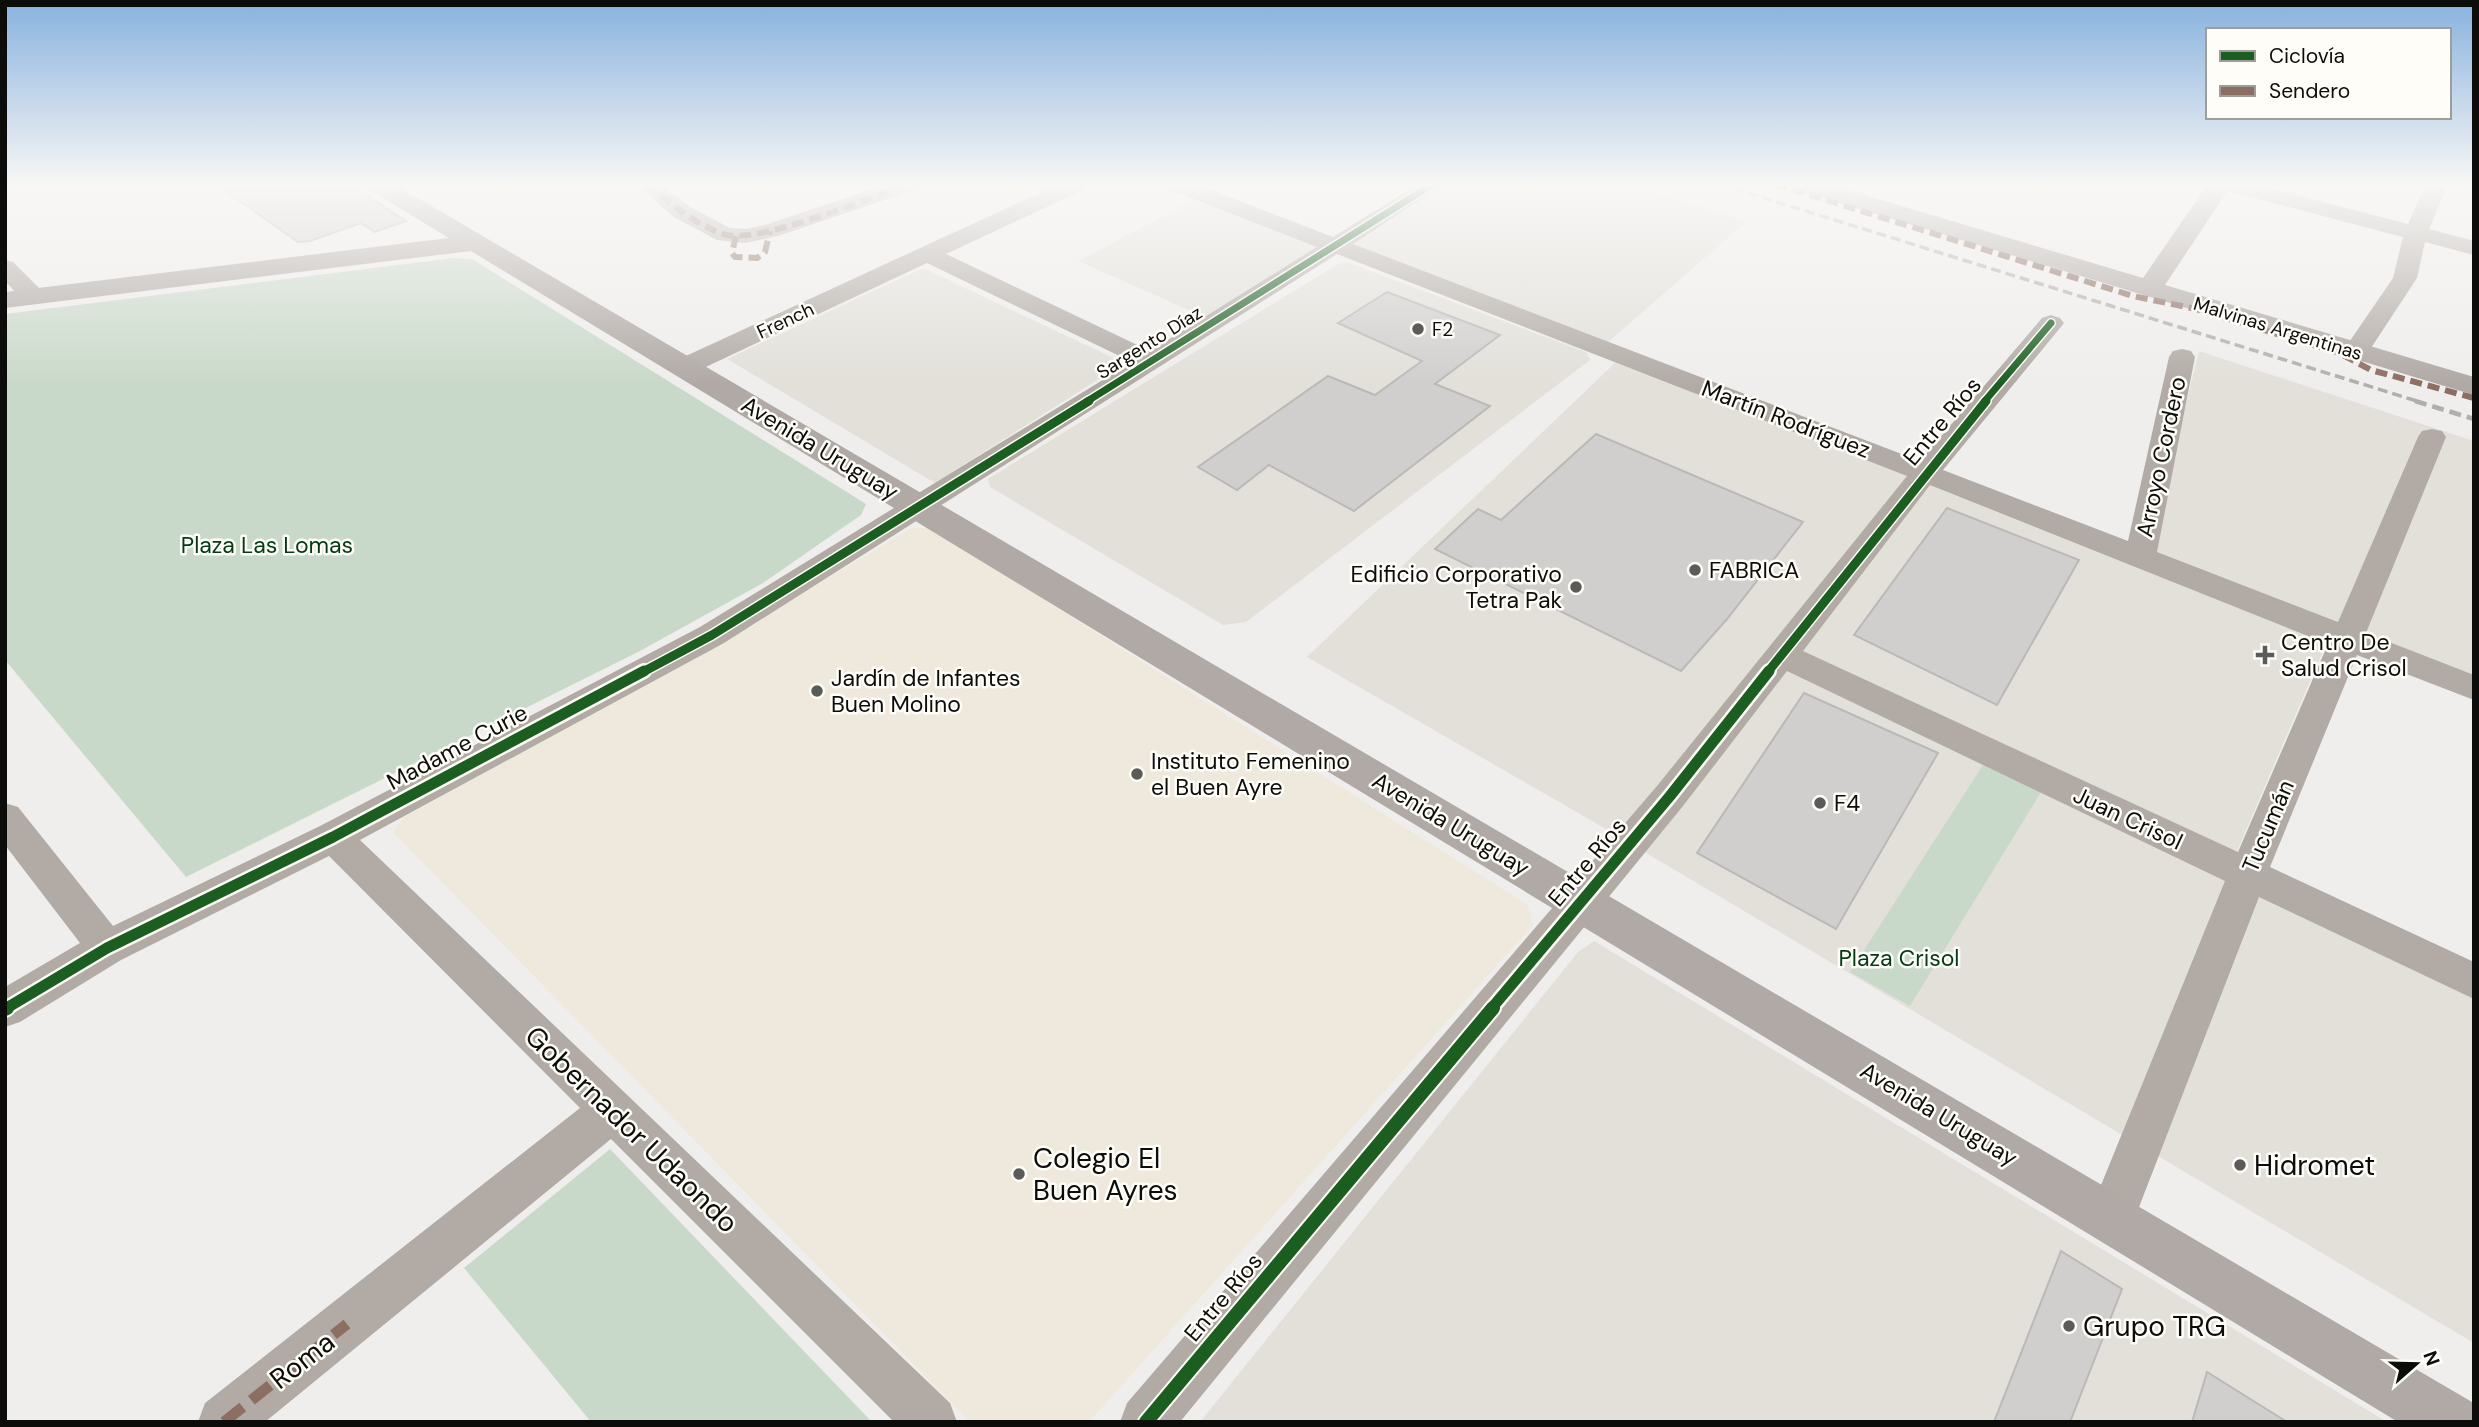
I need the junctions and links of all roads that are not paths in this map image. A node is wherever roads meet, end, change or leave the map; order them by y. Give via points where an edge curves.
1 (412, 251) edge
2 (488, 251) edge
3 (733, 251) edge
4 (767, 251) edge
5 (935, 251) edge
6 (1326, 251) edge
7 (1349, 251) edge
8 (2022, 251) edge
9 (2175, 251) edge
10 (2412, 251) edge
11 (928, 254) junction
12 (5, 267) edge
13 (2149, 289) junction
14 (33, 296) junction
15 (5, 300) edge
16 (2052, 323) dead end
17 (2356, 351) junction
18 (2182, 357) dead end
19 (1151, 361) junction
20 (684, 367) junction
21 (2474, 386) edge
22 (2432, 437) dead end
23 (1925, 473) junction
24 (920, 508) junction
25 (2140, 557) junction
26 (2347, 639) junction
27 (1782, 655) junction
28 (2474, 688) edge
29 (5, 817) edge
30 (333, 837) junction
31 (2248, 874) junction
32 (1581, 901) junction
33 (107, 948) junction
34 (2474, 981) edge
35 (5, 1009) edge
36 (612, 1110) junction
37 (2112, 1217) junction
38 (224, 1422) edge
39 (931, 1422) edge
40 (1146, 1422) edge
41 (2452, 1422) edge

1 - 14 main road
2 - 20 main road, Avenida Uruguay
3 - 4 street via 735,257 750,259
5 - 11 street, French
6 - 19 street, Sargento Díaz
7 - 23 street, Martín Rodríguez
8 - 13 main road, Malvinas Argentinas
9 - 13 main road
10 - 17 street via 2405,278
11 - 19 street
11 - 20 street, French
12 - 14 street
13 - 17 main road, Malvinas Argentinas
14 - 15 main road
16 - 23 street, Entre Ríos
17 - 21 main road, Malvinas Argentinas
18 - 25 street, Arroyo Cordero
19 - 24 street, Sargento Díaz
20 - 24 main road, Avenida Uruguay
22 - 26 street, Tucumán
23 - 25 street, Martín Rodríguez
23 - 27 street, Entre Ríos
24 - 30 street, Madame Curie via 712,635
24 - 32 main road, Avenida Uruguay
25 - 26 street, Martín Rodríguez
26 - 28 street, Martín Rodríguez
26 - 31 street, Tucumán
27 - 31 street, Juan Crisol
27 - 32 street, Entre Ríos
29 - 33 street
30 - 33 street, Madame Curie
30 - 36 street, Gobernador Udaondo
31 - 34 street, Juan Crisol
31 - 37 street, Tucumán
32 - 37 main road, Avenida Uruguay
32 - 40 street, Entre Ríos
33 - 35 street, Madame Curie
36 - 38 street, Roma
36 - 39 street, Gobernador Udaondo
37 - 41 main road, Avenida Uruguay

